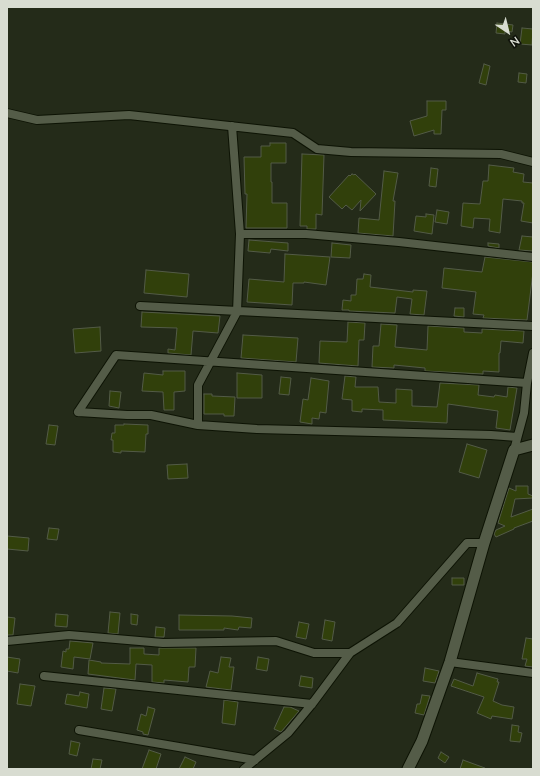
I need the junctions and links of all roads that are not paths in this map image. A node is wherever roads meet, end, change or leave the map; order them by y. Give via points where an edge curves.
1 (7, 113) edge
2 (232, 126) junction
3 (533, 162) edge
4 (240, 234) junction
5 (533, 257) edge
6 (140, 306) dead end
7 (237, 312) junction
8 (533, 326) edge
9 (533, 353) edge
10 (211, 361) junction
11 (527, 383) junction
12 (198, 425) junction
13 (518, 437) junction
14 (533, 445) edge
15 (514, 450) junction
16 (484, 543) junction
17 (7, 641) edge
18 (350, 653) junction
19 (450, 662) junction
20 (533, 673) edge
21 (44, 676) dead end
22 (312, 704) junction
23 (79, 730) dead end
24 (255, 760) junction
25 (244, 769) edge
26 (408, 769) edge

1 - 2 street via 37,120 129,115
2 - 3 street via 294,133 317,149 351,152 501,154
2 - 4 street
4 - 5 street via 306,234
4 - 7 street
6 - 7 street
7 - 8 street
7 - 10 street
9 - 11 street
10 - 11 street
10 - 12 street via 198,385
10 - 12 street via 116,355 78,412 151,415
11 - 13 street
12 - 13 street
13 - 15 street
14 - 15 street
15 - 16 street
16 - 18 street via 467,543 397,623
16 - 19 street
17 - 18 street via 69,634 162,643 276,641 314,653
18 - 22 street
19 - 20 street
19 - 26 street via 422,741
21 - 22 street
22 - 24 street via 288,734
23 - 24 street
24 - 25 street

